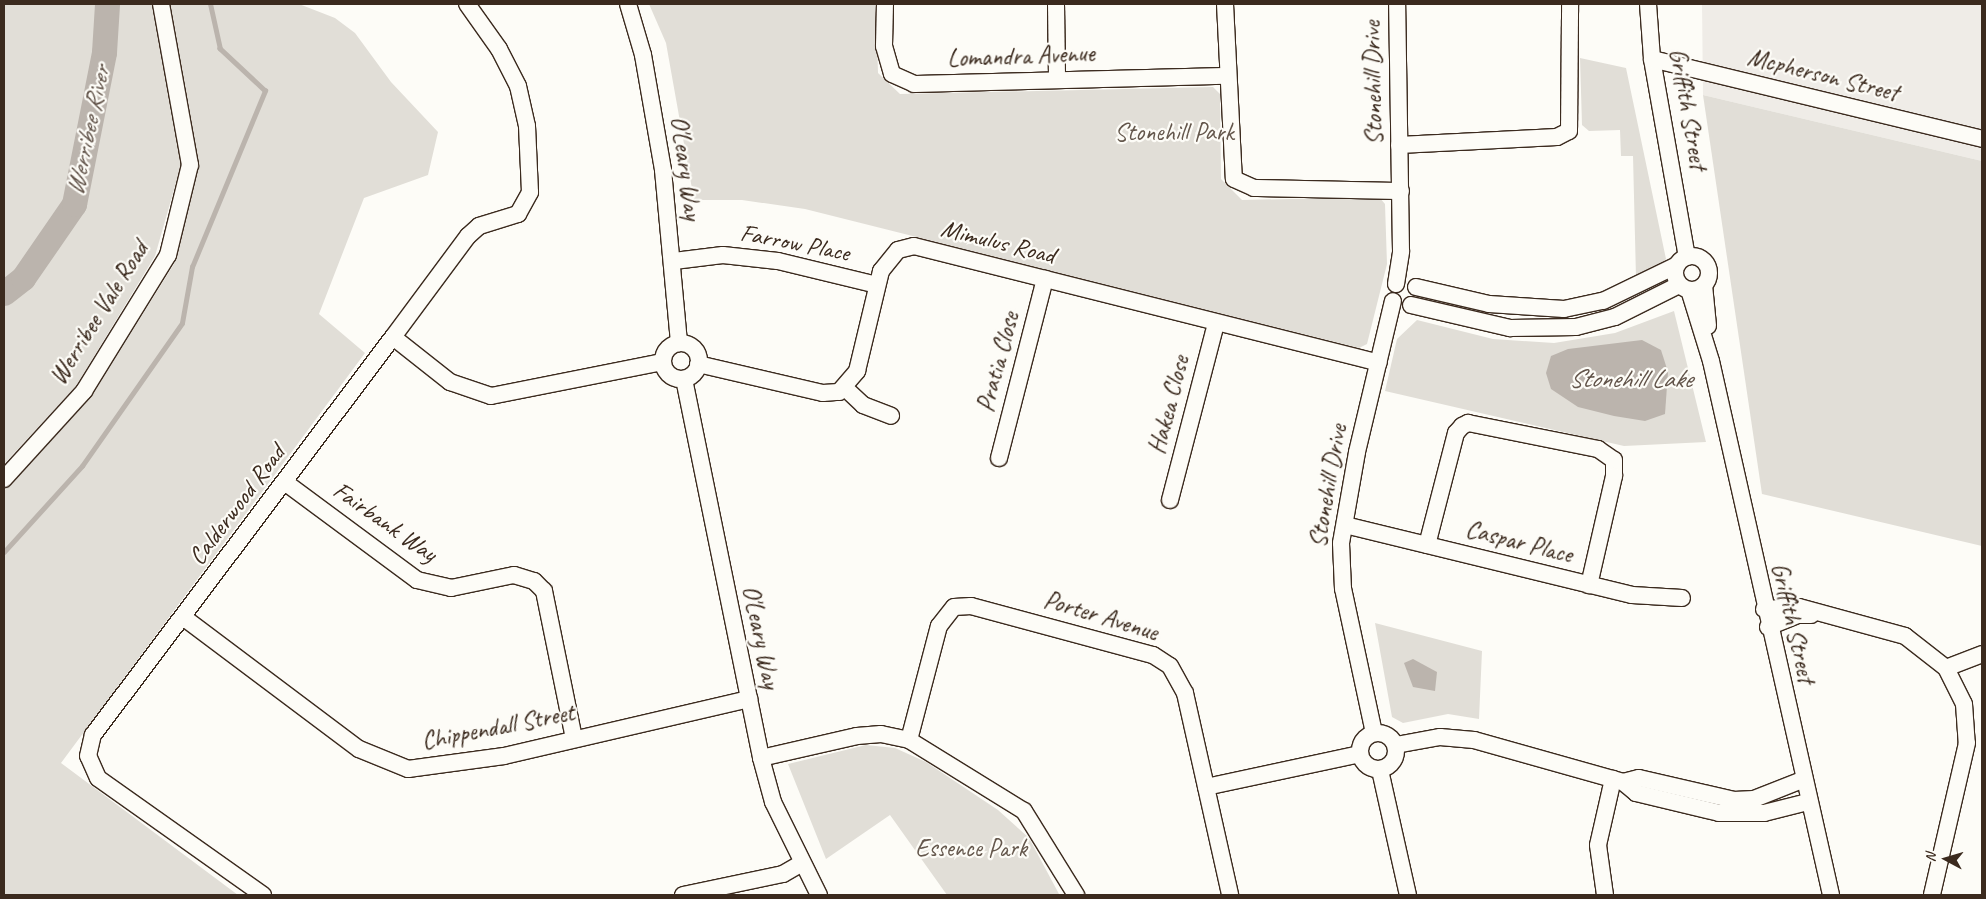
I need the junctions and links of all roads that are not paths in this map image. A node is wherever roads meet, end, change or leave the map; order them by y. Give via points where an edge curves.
1 (162, 4) edge
2 (467, 4) edge
3 (628, 4) edge
4 (885, 4) edge
5 (1056, 4) edge
6 (1225, 4) edge
7 (1397, 4) edge
8 (1570, 4) edge
9 (1648, 4) edge
10 (1652, 59) junction
11 (1226, 76) junction
12 (1057, 79) junction
13 (1982, 139) edge
14 (1400, 146) junction
15 (1401, 191) junction
16 (1686, 259) junction
17 (674, 261) junction
18 (1045, 279) junction
19 (1407, 284) junction
20 (877, 285) junction
21 (1691, 287) junction
22 (1404, 304) junction
23 (1216, 323) junction
24 (393, 337) junction
25 (679, 343) junction
26 (662, 362) junction
27 (1379, 363) junction
28 (698, 364) junction
29 (684, 379) junction
30 (845, 388) junction
31 (891, 416) dead end
32 (999, 458) dead end
33 (4, 479) edge
34 (286, 483) junction
35 (1170, 500) dead end
36 (1345, 525) junction
37 (1427, 545) junction
38 (1589, 585) junction
39 (1682, 598) dead end
40 (1764, 609) junction
41 (1827, 616) junction
42 (183, 617) junction
43 (1768, 627) junction
44 (1982, 654) edge
45 (1946, 668) junction
46 (749, 698) junction
47 (1374, 733) junction
48 (574, 738) junction
49 (909, 740) junction
50 (1396, 745) junction
51 (1360, 754) junction
52 (761, 758) junction
53 (1380, 770) junction
54 (1618, 780) junction
55 (1802, 780) junction
56 (1206, 786) junction
57 (1807, 802) junction
58 (802, 863) junction
59 (262, 895) edge
60 (683, 895) edge
61 (819, 895) edge
62 (1076, 895) edge
63 (1230, 895) edge
64 (1408, 895) edge
65 (1606, 895) edge
66 (1830, 895) edge
67 (1932, 895) edge

1 - 33 street, Werribee Vale Road via 190,165 168,255 84,391
2 - 24 street, Calderwood Road via 499,49 518,86 527,126 530,192 524,207 468,236
3 - 17 street, O'Leary Way via 643,55
4 - 12 street, Lomandra Avenue via 884,46 892,74 914,84
5 - 12 street
6 - 11 street
7 - 14 street, Stonehill Drive
8 - 14 street via 1569,131 1557,138
9 - 10 street, Griffith Street
10 - 13 street, Mcpherson Street
10 - 16 street, Griffith Street via 1683,223
11 - 12 street, Lomandra Avenue
11 - 15 street via 1234,179 1254,188
14 - 15 street, Stonehill Drive
15 - 19 street, Stonehill Drive via 1401,251
16 - 19 street via 1603,301 1564,309 1489,304
16 - 21 street, Griffith Street
16 - 21 street via 1708,268
17 - 20 street, Farrow Place via 723,255 778,261
17 - 25 street, O'Leary Way
18 - 20 street, Mimulus Road via 905,246 885,264
18 - 23 street, Mimulus Road
18 - 32 street, Pratia Close
19 - 22 street
19 - 22 street via 1417,298
20 - 30 street, Mimulus Road via 857,371
21 - 22 street via 1615,317 1576,327 1510,328
21 - 40 street, Griffith Street via 1711,360
22 - 27 street, Stonehill Drive via 1386,337
23 - 27 street, Mimulus Road
23 - 35 street, Hakea Close
24 - 26 street via 450,382 491,396
24 - 34 street, Calderwood Road
25 - 26 street via 668,348
25 - 28 street via 693,347
26 - 29 street via 672,377
27 - 36 street, Stonehill Drive via 1356,452
28 - 29 street
28 - 30 street via 823,393
29 - 46 street, O'Leary Way
30 - 31 street via 863,405
34 - 42 street, Calderwood Road
34 - 48 street, Fairbank Way via 417,580 451,588 514,575 534,581 544,591
36 - 37 street, Caspar Place
36 - 47 street, Stonehill Drive via 1343,589
37 - 38 street, Caspar Place
37 - 38 street via 1456,433 1462,426 1468,423 1598,449 1614,460 1614,476
38 - 39 street, Caspar Place via 1632,595
40 - 41 street via 1800,607
40 - 43 street, Griffith Street
41 - 43 street via 1798,615
41 - 45 street via 1905,636
42 - 48 street, Chippendall Street via 336,733 382,762 408,770 433,768
42 - 59 street, Calderwood Road via 93,735 89,766 98,778
43 - 55 street, Griffith Street
44 - 45 street
45 - 67 street via 1964,704 1967,743
46 - 48 street, Chippendall Street
46 - 52 street, O'Leary Way
47 - 50 street via 1385,734
47 - 51 street via 1363,741
49 - 52 street via 881,734 856,736
49 - 56 street, Porter Avenue via 939,626 946,612 971,606 1134,647 1170,666 1185,693
49 - 62 street via 1024,811
50 - 53 street via 1395,758
50 - 54 street via 1440,737 1474,740
51 - 53 street via 1367,766
51 - 56 street
52 - 58 street, O'Leary Way via 773,802
53 - 64 street
54 - 55 street via 1639,778 1734,800 1754,799
54 - 57 street via 1636,793 1719,813 1764,813
54 - 65 street via 1598,845
55 - 57 street, Griffith Street
56 - 63 street, Porter Avenue
57 - 66 street, Griffith Street
58 - 60 street via 783,874
58 - 61 street, O'Leary Way

